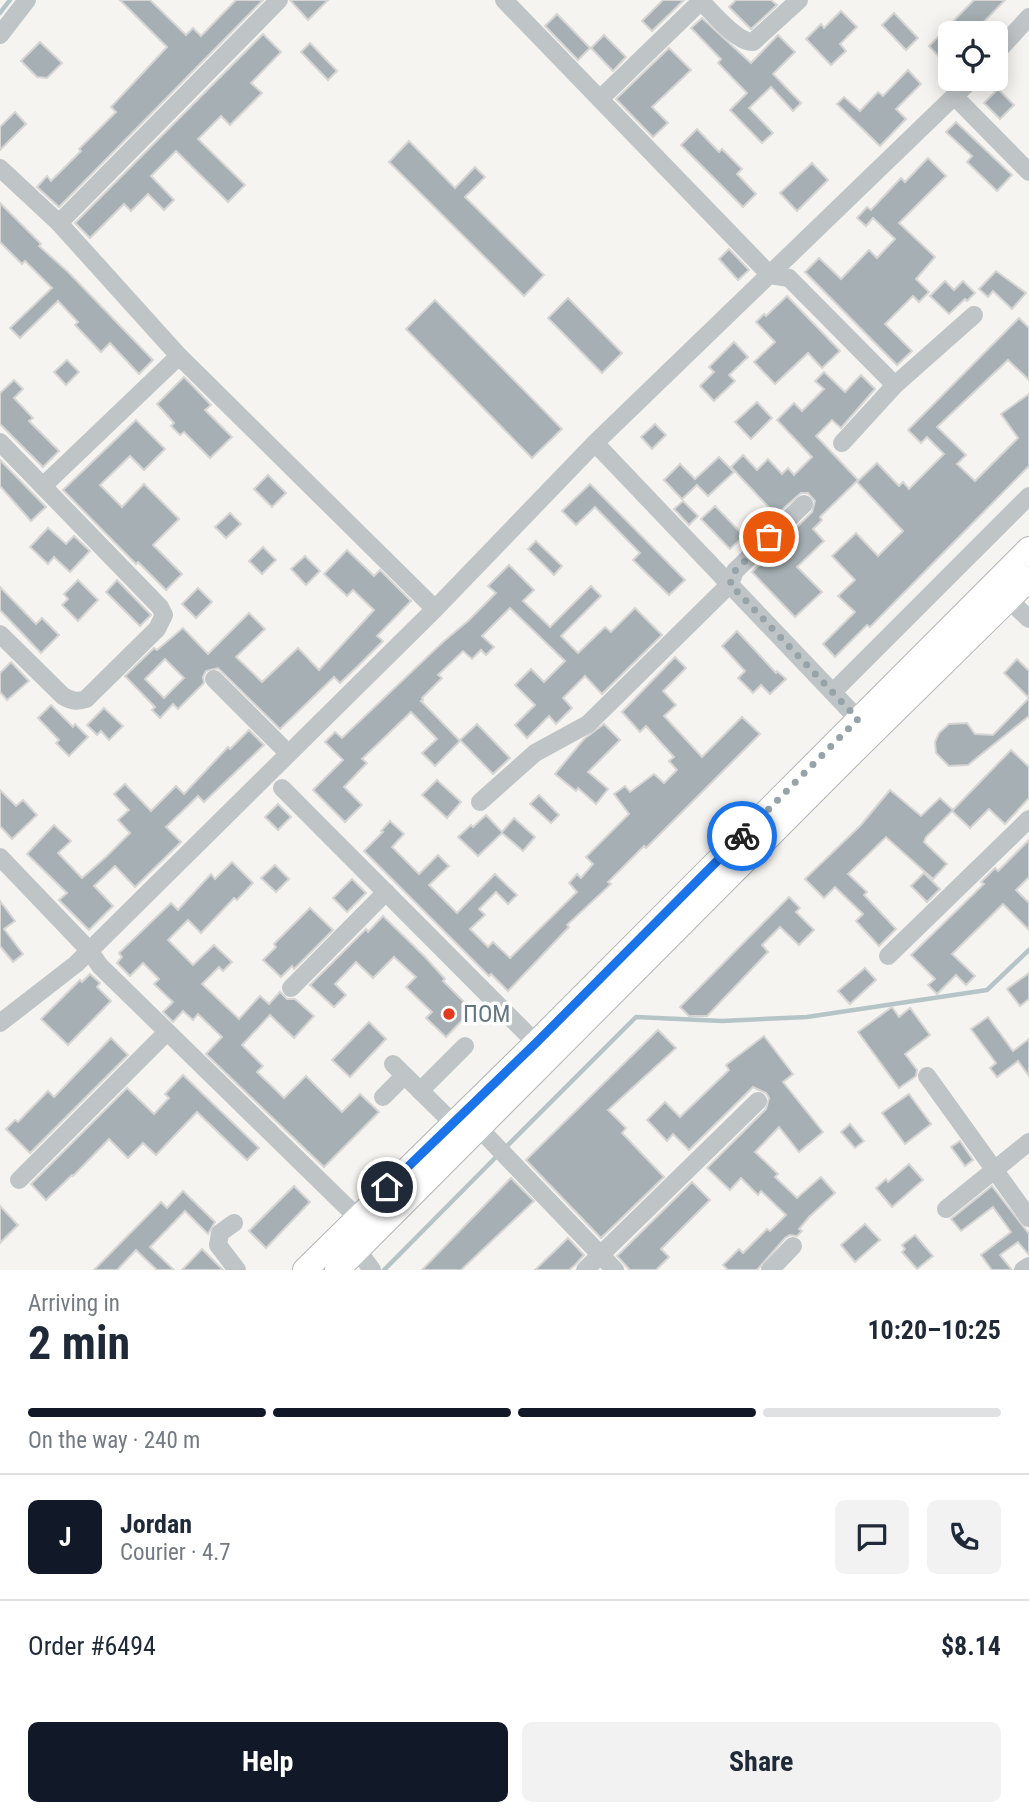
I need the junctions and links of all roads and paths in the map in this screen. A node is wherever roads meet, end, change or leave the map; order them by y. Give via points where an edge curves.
1 (27, 0) edge
2 (279, 0) edge
3 (504, 0) edge
4 (799, 0) edge
5 (700, 1) edge
6 (1029, 17) edge
7 (0, 35) edge
8 (1008, 40) edge
9 (961, 91) edge
10 (955, 97) junction
11 (600, 99) junction
12 (0, 168) edge
13 (1029, 172) edge
14 (59, 223) junction
15 (769, 275) junction
16 (974, 315) dead end
17 (179, 356) junction
18 (895, 385) junction
19 (0, 442) edge
20 (595, 443) junction
21 (842, 443) dead end
22 (43, 486) junction
23 (1029, 496) edge
24 (804, 504) dead end
25 (1029, 549) edge
26 (1029, 579) edge
27 (730, 584) junction
28 (1009, 600) junction
29 (435, 609) junction
30 (1029, 619) edge
31 (0, 634) edge
32 (214, 679) dead end
33 (833, 692) junction
34 (858, 719) junction
35 (288, 753) junction
36 (282, 788) dead end
37 (480, 802) dead end
38 (1029, 820) edge
39 (0, 857) edge
40 (707, 886) junction
41 (386, 892) junction
42 (89, 950) junction
43 (888, 956) dead end
44 (291, 988) dead end
45 (0, 1023) edge
46 (167, 1032) junction
47 (536, 1043) junction
48 (466, 1046) dead end
49 (926, 1076) dead end
50 (420, 1091) junction
51 (383, 1097) dead end
52 (758, 1101) dead end
53 (453, 1123) junction
54 (478, 1127) junction
55 (1029, 1142) edge
56 (993, 1169) junction
57 (19, 1180) dead end
58 (946, 1209) dead end
59 (357, 1217) junction
60 (1029, 1218) edge
61 (234, 1223) dead end
62 (793, 1246) dead end
63 (357, 1250) junction
64 (601, 1255) junction
65 (1029, 1266) edge
66 (237, 1270) edge
67 (304, 1270) edge
68 (337, 1270) edge
69 (372, 1270) edge
70 (585, 1270) edge
71 (615, 1270) edge
72 (770, 1270) edge
73 (1023, 1270) edge

1 - 7 street
2 - 14 street
3 - 11 street
4 - 5 street via 753,43 738,37
5 - 11 street
6 - 8 street
9 - 10 street
10 - 13 street
10 - 15 street
11 - 15 street
12 - 14 street
14 - 17 street
15 - 18 street via 789,278
15 - 20 street
16 - 18 street
17 - 22 street
17 - 29 street
18 - 21 street
19 - 22 street
20 - 27 street
20 - 29 street
22 - 31 street via 160,607 163,622 78,702 63,696
23 - 33 street
24 - 27 street via 735,571
25 - 34 highway
26 - 28 highway
27 - 33 street
27 - 37 street via 588,724 535,753
28 - 30 street
28 - 40 highway
29 - 35 street
32 - 35 street
33 - 34 street
34 - 40 highway
35 - 42 street
36 - 41 street
38 - 43 street
39 - 42 street
40 - 47 highway
40 - 54 highway
41 - 44 street
41 - 47 street
42 - 45 street
42 - 46 street via 100,967
46 - 57 street
46 - 59 street
47 - 53 highway
48 - 50 street
49 - 56 street
50 - 51 street via 398,1070
50 - 53 street
52 - 64 street
53 - 59 highway
54 - 63 highway
54 - 64 street
55 - 56 street
56 - 58 street
56 - 60 street
59 - 67 highway
61 - 66 street via 220,1233 218,1245
62 - 72 street
63 - 68 highway
63 - 69 street
64 - 70 street
64 - 71 street
65 - 73 street

